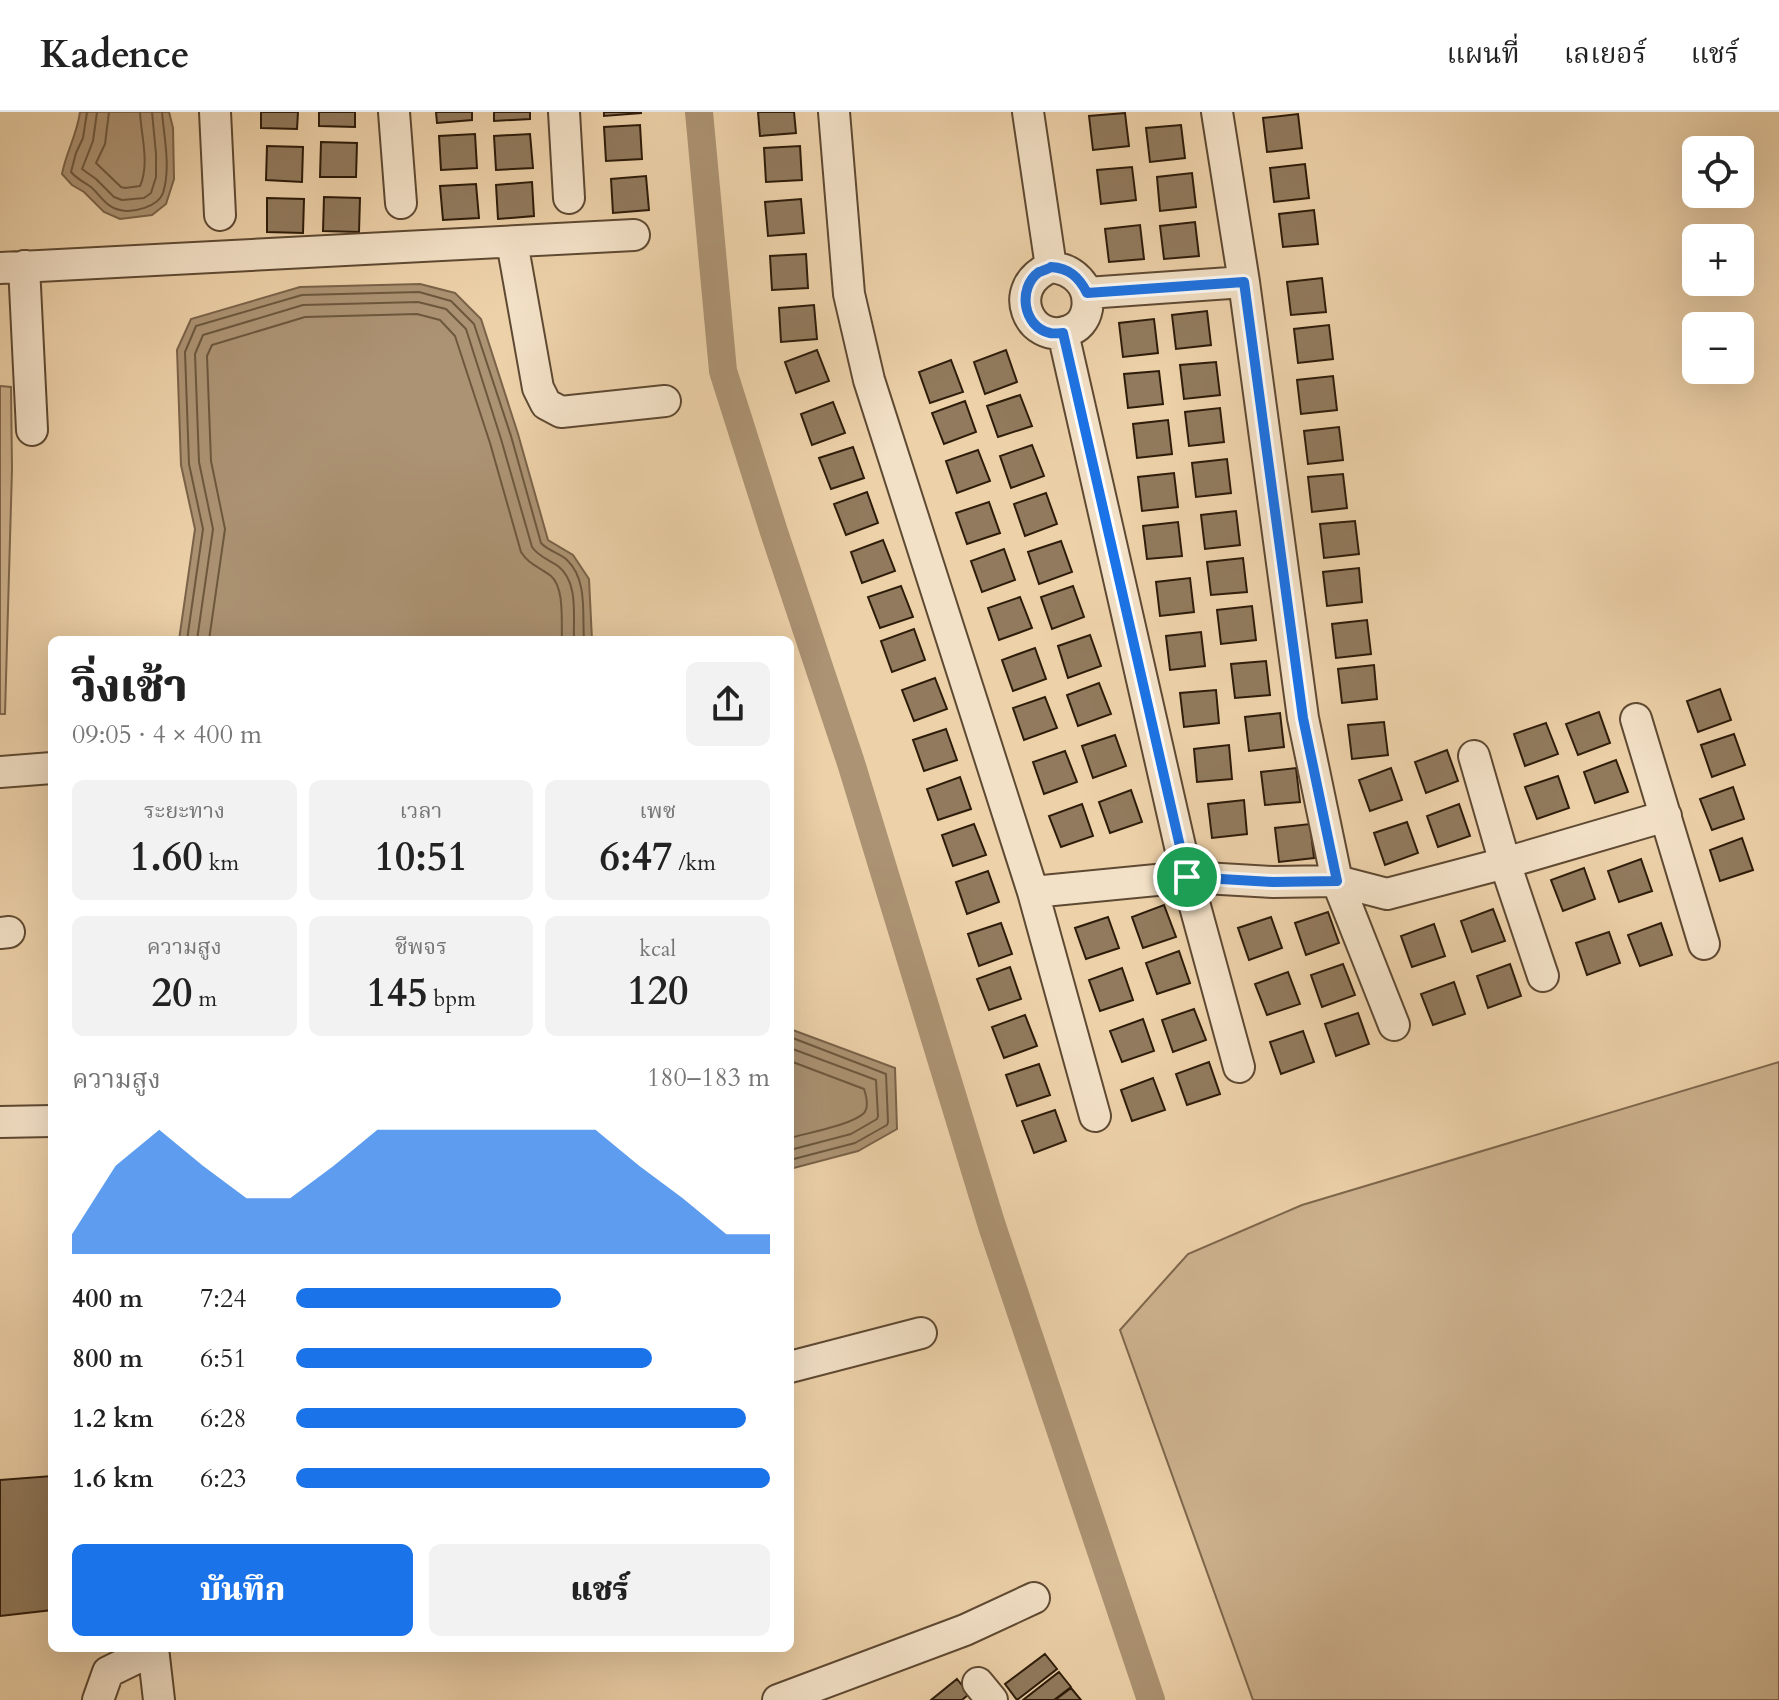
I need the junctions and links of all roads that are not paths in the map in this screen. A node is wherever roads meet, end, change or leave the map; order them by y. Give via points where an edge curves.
1 (215, 112) edge
2 (394, 112) edge
3 (564, 112) edge
4 (834, 112) edge
5 (1028, 112) edge
6 (1217, 112) edge
7 (569, 198) dead end
8 (401, 203) dead end
9 (220, 215) dead end
10 (634, 235) dead end
11 (512, 242) junction
12 (12, 267) edge
13 (1051, 267) junction
14 (1244, 282) junction
15 (1087, 293) junction
16 (1063, 333) junction
17 (665, 401) dead end
18 (32, 430) dead end
19 (1636, 719) dead end
20 (1474, 756) dead end
21 (48, 768) edge
22 (0, 772) edge
23 (1666, 816) junction
24 (1505, 863) junction
25 (1187, 877) junction
26 (1337, 881) junction
27 (1033, 892) junction
28 (1704, 944) dead end
29 (1543, 976) dead end
30 (1394, 1025) dead end
31 (1239, 1067) dead end
32 (1095, 1116) dead end
33 (48, 1121) edge
34 (0, 1122) edge
35 (921, 1333) dead end
36 (794, 1366) edge
37 (1034, 1598) dead end
38 (147, 1652) edge
39 (153, 1652) edge
40 (98, 1700) edge
41 (159, 1700) edge
42 (778, 1700) edge

1 - 9 street
2 - 8 street
3 - 7 street
4 - 27 street via 849,294 869,380
5 - 13 street
6 - 14 street
10 - 11 street
11 - 12 street
11 - 17 street via 538,388 546,404 561,412
12 - 18 street
13 - 15 street via 1072,273
13 - 16 street via 1031,280 1025,307 1039,328
14 - 15 street
14 - 26 street via 1303,718
15 - 16 street via 1084,319
16 - 25 street
19 - 23 street
20 - 24 street
21 - 22 street
23 - 24 street
23 - 28 street
24 - 26 street via 1387,894
24 - 29 street
25 - 26 street
25 - 27 street
25 - 31 street
26 - 30 street
27 - 32 street
33 - 34 street
35 - 36 street
37 - 42 street via 965,1630
38 - 40 street via 108,1672
39 - 41 street

